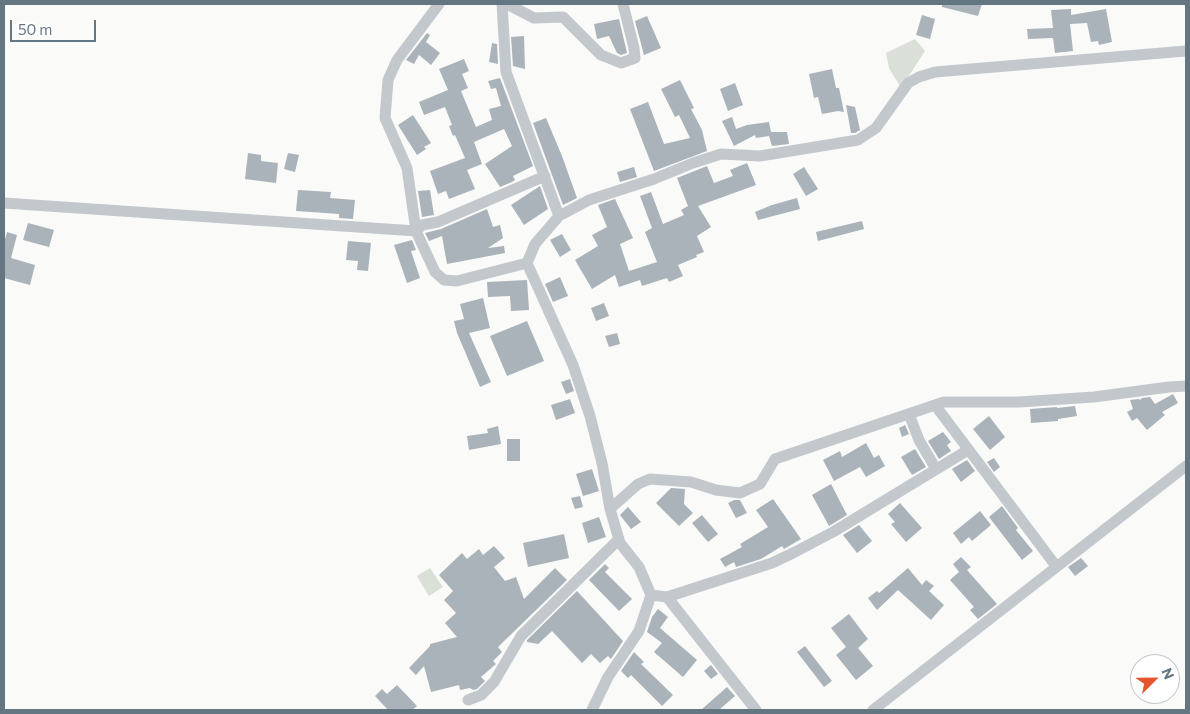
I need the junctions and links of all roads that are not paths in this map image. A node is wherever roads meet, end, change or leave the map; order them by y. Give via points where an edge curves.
1 (439, 4) edge
2 (502, 4) edge
3 (507, 4) edge
4 (623, 4) edge
5 (1186, 51) edge
6 (545, 176) junction
7 (4, 203) edge
8 (559, 216) junction
9 (416, 231) junction
10 (527, 263) junction
11 (1186, 386) edge
12 (936, 405) junction
13 (909, 414) junction
14 (968, 450) junction
15 (1186, 466) edge
16 (936, 469) junction
17 (610, 508) junction
18 (619, 539) junction
19 (1056, 566) junction
20 (651, 595) junction
21 (667, 597) junction
22 (468, 700) dead end
23 (592, 710) edge
24 (756, 710) edge
25 (874, 710) edge

1 - 9 street via 397,60 388,80 385,118 407,168
2 - 6 street via 506,72
3 - 4 street via 534,18 563,17 601,55 621,63 635,58
5 - 8 street via 935,72 908,83 876,128 858,140 760,156 720,154 589,200
6 - 8 street
6 - 9 street via 438,222 422,225
7 - 9 street
8 - 10 street via 536,244
9 - 10 street via 435,272 444,280 457,281
10 - 17 street via 573,364 590,416
11 - 12 street via 1094,397 944,402
12 - 13 street
12 - 14 street
13 - 16 street
13 - 17 street via 775,459 760,484 740,493 691,482 650,479 638,484
14 - 16 street
14 - 19 street
15 - 19 street
16 - 21 street via 833,532 772,563
17 - 18 street
18 - 20 street via 639,567
18 - 22 street via 521,636 494,682
19 - 25 street
20 - 21 street
20 - 23 street via 639,631 608,677
21 - 24 street

